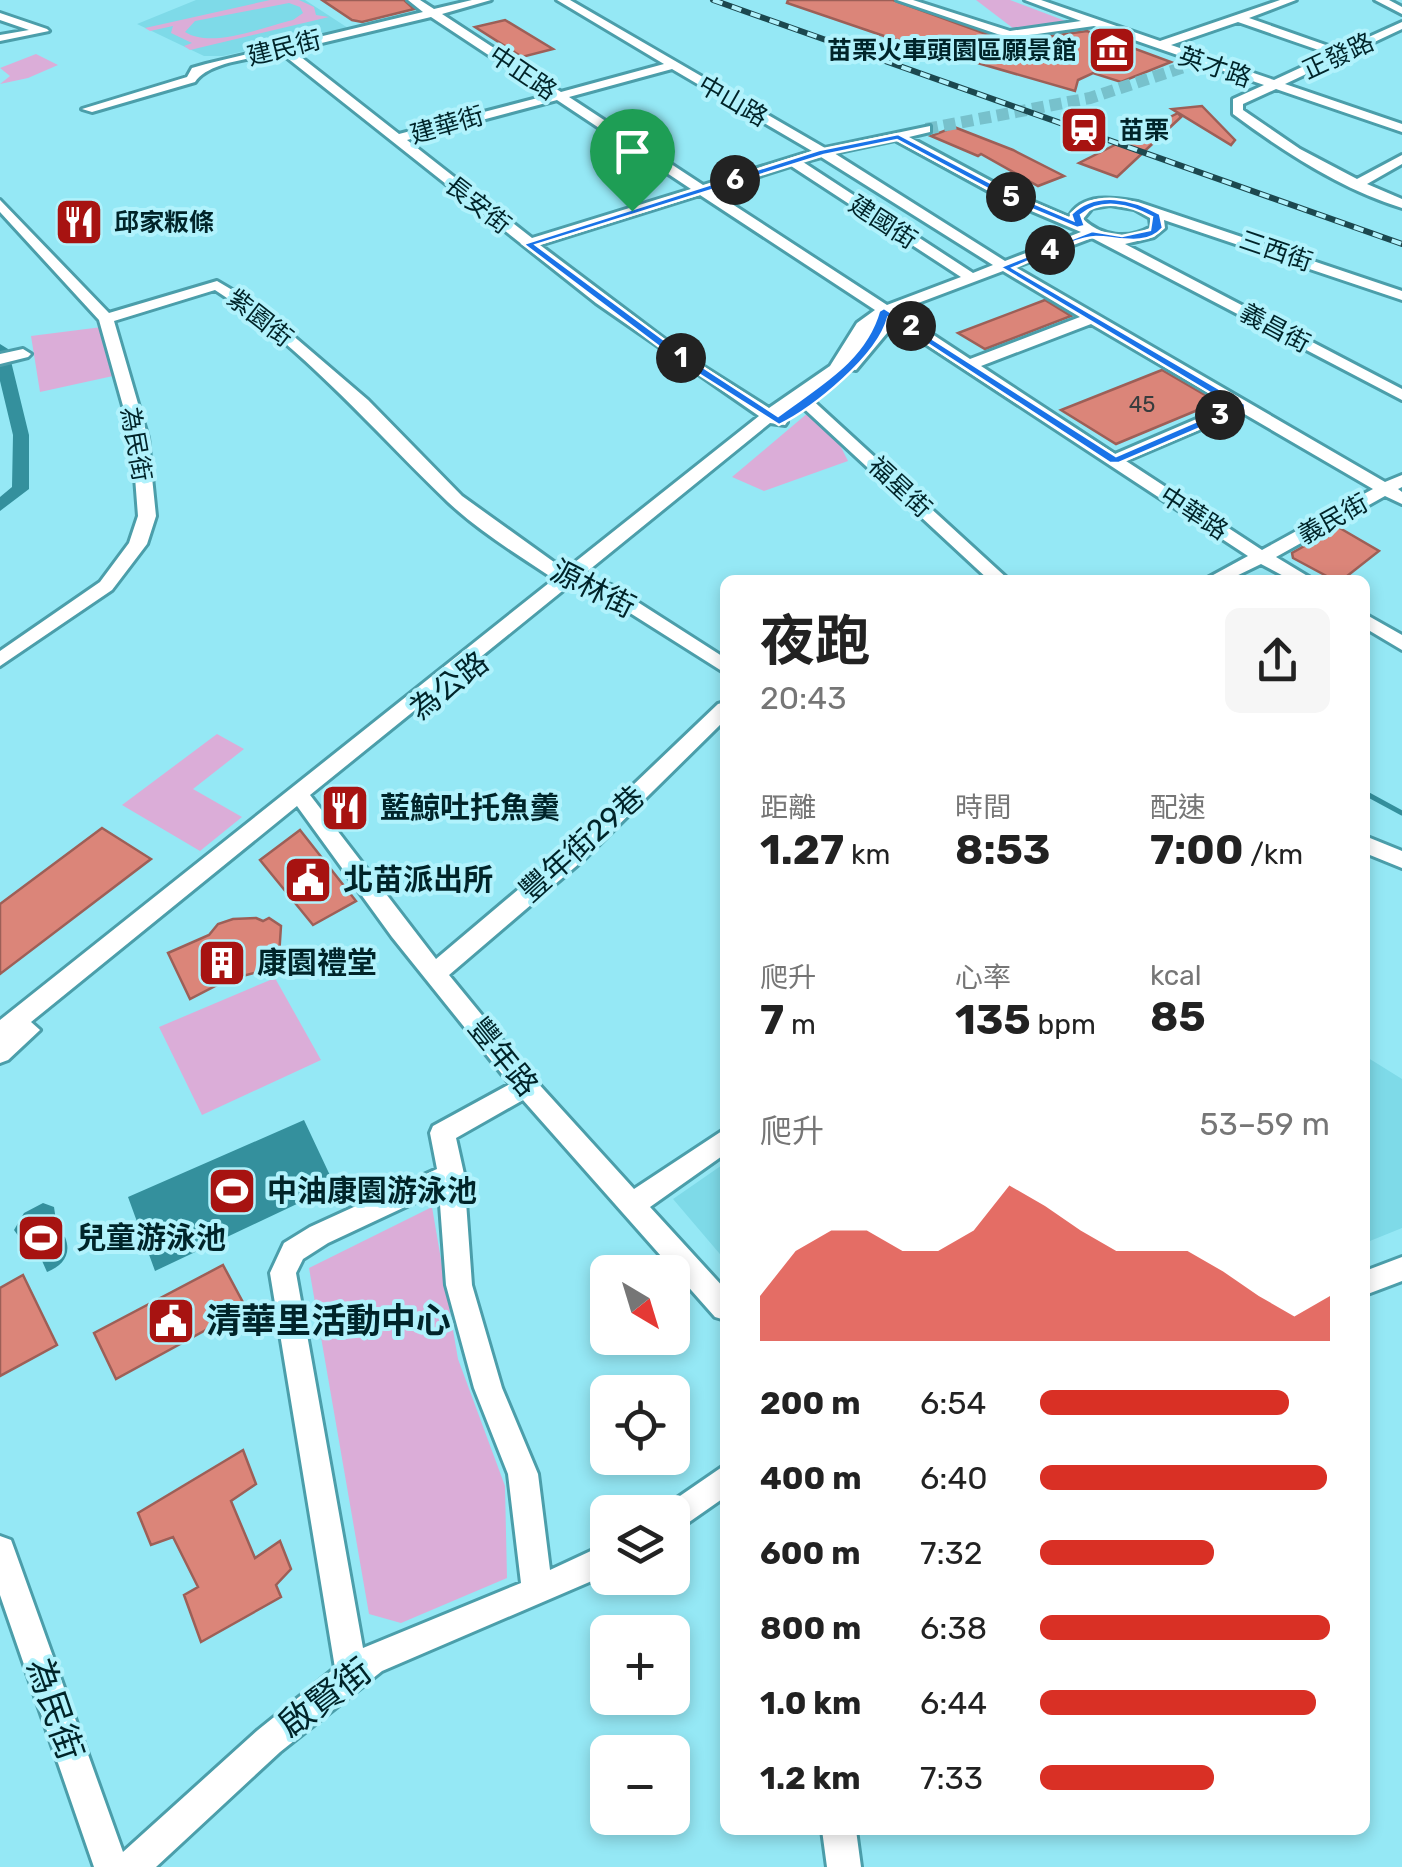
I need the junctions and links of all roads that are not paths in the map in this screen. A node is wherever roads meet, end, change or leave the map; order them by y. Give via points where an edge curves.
1 (413, 0) edge
2 (486, 0) edge
3 (562, 0) edge
4 (902, 0) edge
5 (1030, 0) edge
6 (1291, 0) edge
7 (1380, 0) edge
8 (1, 9) edge
9 (1402, 10) edge
10 (432, 12) junction
11 (1236, 18) junction
12 (1094, 23) junction
13 (1398, 30) edge
14 (0, 38) edge
15 (1156, 46) junction
16 (282, 48) junction
17 (1341, 54) junction
18 (1198, 61) junction
19 (671, 66) junction
20 (1184, 67) tunnel mouth
21 (1273, 86) junction
22 (556, 95) junction
23 (88, 109) dead end
24 (1402, 128) edge
25 (926, 129) tunnel mouth
26 (898, 136) junction
27 (397, 139) junction
28 (822, 152) junction
29 (795, 163) junction
30 (1399, 164) edge
31 (1356, 186) junction
32 (702, 190) junction
33 (0, 204) edge
34 (1402, 204) edge
35 (1149, 210) junction
36 (1090, 232) junction
37 (1144, 236) junction
38 (528, 244) junction
39 (1148, 264) junction
40 (1005, 267) junction
41 (972, 279) junction
42 (1402, 296) edge
43 (884, 311) junction
44 (1092, 318) junction
45 (106, 319) junction
46 (24, 354) dead end
47 (0, 359) edge
48 (970, 365) junction
49 (345, 388) joint
50 (1402, 395) edge
51 (803, 399) junction
52 (1240, 406) junction
53 (773, 419) junction
54 (1115, 460) junction
55 (1397, 489) edge
56 (1263, 557) junction
57 (995, 575) edge
58 (1224, 575) edge
59 (1296, 575) edge
60 (570, 582) junction
61 (1370, 623) edge
62 (1402, 644) edge
63 (0, 660) edge
64 (720, 664) edge
65 (720, 714) edge
66 (300, 798) junction
67 (1370, 846) edge
68 (1402, 860) edge
69 (208, 872) junction
70 (434, 974) junction
71 (0, 1033) edge
72 (0, 1053) edge
73 (526, 1087) junction
74 (720, 1144) edge
75 (451, 1174) junction
76 (634, 1204) junction
77 (1402, 1269) edge
78 (1370, 1282) edge
79 (720, 1302) edge
80 (720, 1485) edge
81 (690, 1506) edge
82 (0, 1552) edge
83 (590, 1567) edge
84 (537, 1592) junction
85 (352, 1674) junction
86 (841, 1835) edge
87 (110, 1867) edge
88 (131, 1867) edge
89 (844, 1867) edge

1 - 10 street, 中正路
2 - 10 street, 建民街
3 - 19 street, 中山路
4 - 12 street via 1009,35
5 - 12 street, 英才路
6 - 11 street
7 - 9 street
8 - 14 street via 43,31
10 - 16 street, 建民街
10 - 22 street, 中正路
11 - 15 street
11 - 17 street
12 - 15 street, 英才路
13 - 17 street, 正發路
15 - 18 street, 英才路
16 - 23 street, 建民街
16 - 27 street, 長安街
17 - 21 street, 正發路
18 - 20 street
18 - 21 street, 英才路
19 - 22 street, 建華街
19 - 28 street, 中山路
21 - 24 street, 英才路
21 - 31 street, 正發路 via 1237,102 1237,111
22 - 27 street, 建華街
22 - 32 street, 中正路
25 - 26 street
26 - 28 street
26 - 36 street
27 - 38 street, 長安街
28 - 29 street
28 - 40 street, 中山路
29 - 32 street
29 - 41 street, 建國街
30 - 31 street
31 - 34 street
32 - 38 street
32 - 43 street, 中正路
33 - 45 street, 為民街
35 - 36 street, 為公路 via 1098,202 1076,214
35 - 37 street via 1158,228
35 - 42 street, 三西街
36 - 37 street, 為公路
36 - 39 street, 義昌街
36 - 40 street, 為公路
37 - 39 street via 1129,250
38 - 53 street, 長安街
39 - 50 street, 義昌街
40 - 41 street, 為公路
40 - 44 street, 中山路
41 - 43 street, 為公路
43 - 48 street, 中華路
43 - 51 street, 為公路 via 862,326 836,369
44 - 48 street
44 - 52 street, 中山路
45 - 49 street, 紫園街 via 216,285
45 - 63 street, 為民街 via 140,438 147,516 138,544 106,586
46 - 47 street
48 - 54 street, 中華路
49 - 60 street, 源林街 via 413,469
51 - 53 street, 為公路
51 - 57 street, 福星街
52 - 54 street
52 - 55 street, 中山路
53 - 60 street, 為公路
54 - 56 street, 中華路
55 - 56 street, 義民街
56 - 58 street, 義民街
56 - 59 street, 中華路
60 - 64 street, 源林街 via 606,589
60 - 66 street, 為公路
61 - 62 street
65 - 70 street, 豐年街29巷 via 574,856
66 - 69 street, 為公路
66 - 70 street, 豐年路
67 - 68 street
69 - 71 street, 為公路
69 - 72 street, 為公路
70 - 73 street, 豐年路
73 - 75 street via 442,1134
73 - 76 street, 豐年路
74 - 76 street
75 - 84 street via 460,1285 488,1388 522,1474
75 - 85 street via 294,1250 283,1273
76 - 79 street, 豐年路
77 - 78 street
80 - 81 street
82 - 87 street, 為民街
83 - 84 street, 啟賢街
84 - 85 street, 啟賢街 via 371,1660
85 - 88 street, 啟賢街
86 - 89 street

